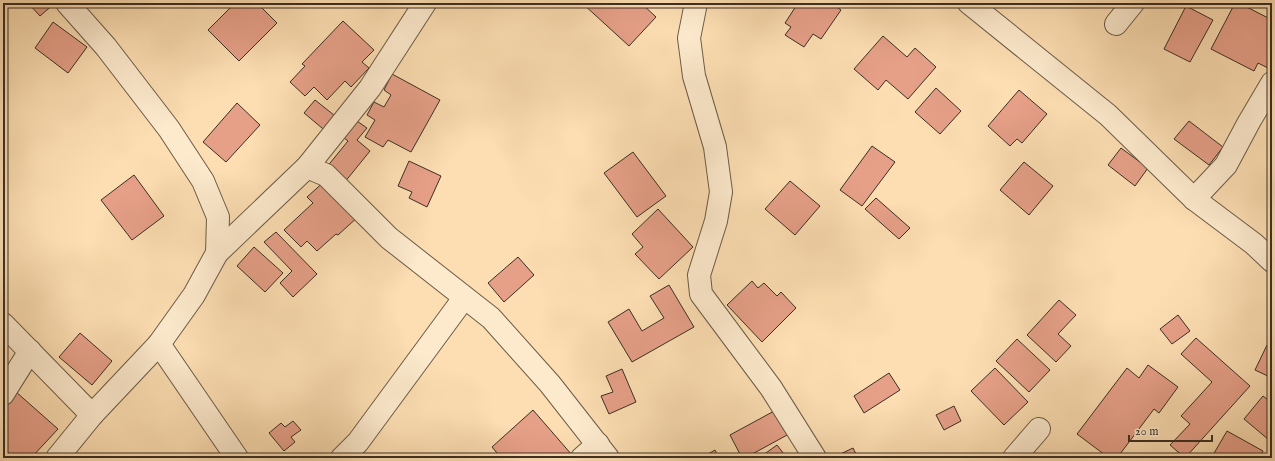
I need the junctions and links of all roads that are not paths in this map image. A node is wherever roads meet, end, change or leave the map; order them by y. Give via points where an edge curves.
1 (67, 3) edge
2 (425, 3) edge
3 (696, 3) edge
4 (969, 3) edge
5 (1133, 3) edge
6 (1116, 24) dead end
7 (1272, 83) edge
8 (307, 167) junction
9 (1194, 199) junction
10 (217, 254) junction
11 (1272, 261) edge
12 (464, 298) junction
13 (3, 324) edge
14 (158, 344) junction
15 (30, 351) junction
16 (3, 394) edge
17 (92, 415) junction
18 (1039, 429) dead end
19 (596, 453) edge
20 (57, 458) edge
21 (237, 458) edge
22 (342, 458) edge
23 (815, 458) edge
24 (1014, 458) edge

1 - 10 street via 106,47 169,129 203,180 218,217
2 - 8 street via 370,88
3 - 23 street via 689,38 694,76 714,147 722,192 699,275 701,294 771,388
4 - 9 street via 1108,115
5 - 6 street
7 - 9 street via 1226,165
8 - 10 street
8 - 12 street via 326,175 389,238
9 - 11 street via 1254,244
10 - 14 street via 194,295
12 - 19 street via 491,318 550,384
12 - 22 street via 358,442
13 - 15 street
14 - 17 street
14 - 21 street
15 - 16 street
15 - 17 street
17 - 20 street
18 - 24 street

